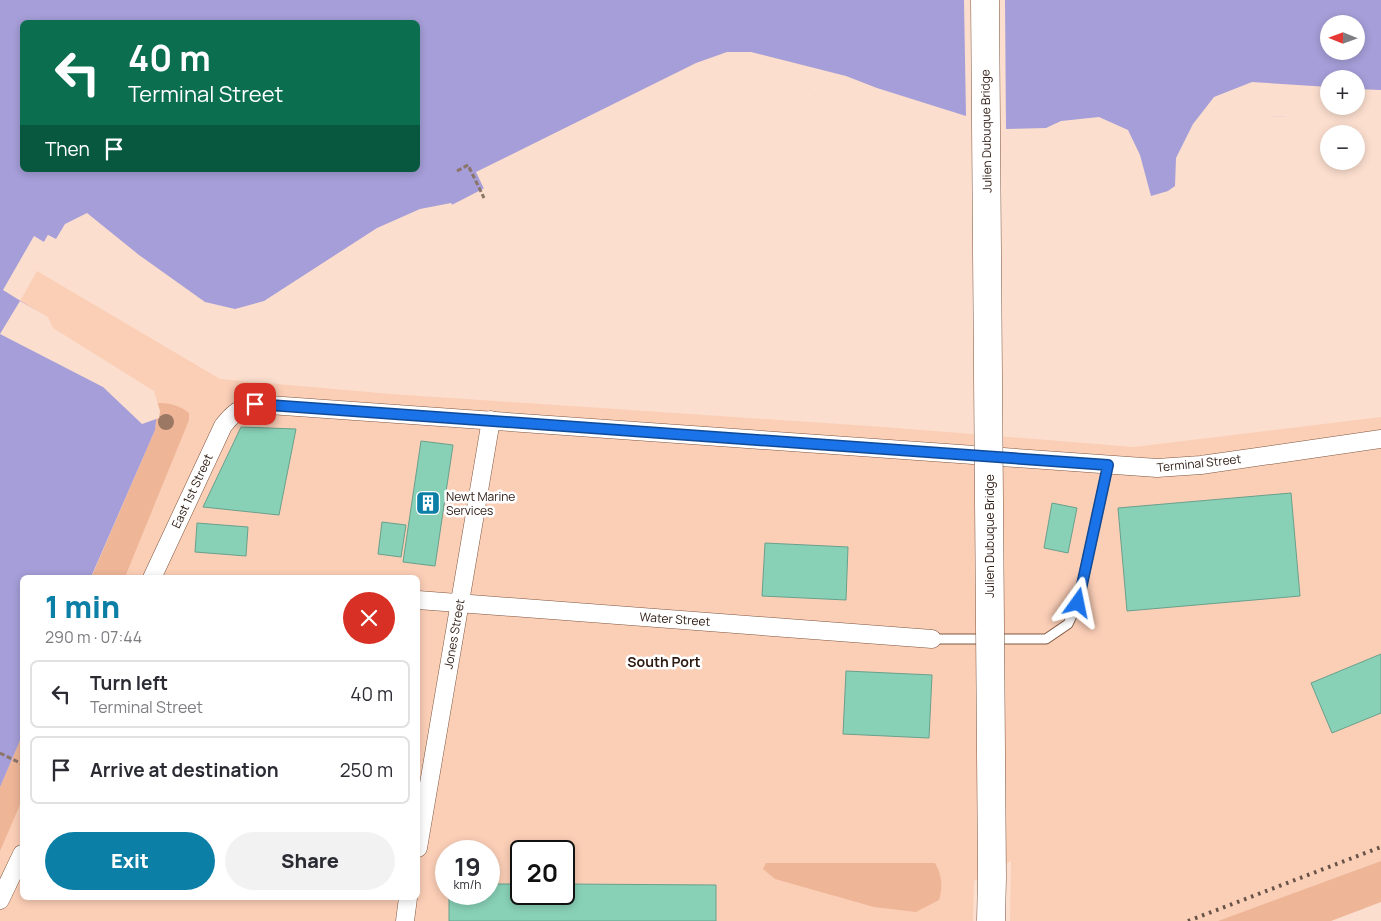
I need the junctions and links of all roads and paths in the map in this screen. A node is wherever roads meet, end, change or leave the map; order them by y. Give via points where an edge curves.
1 (985, 0) edge
2 (457, 171) dead end
3 (484, 198) dead end
4 (239, 409) joint
5 (491, 420) junction
6 (1381, 440) edge
7 (1108, 465) junction
8 (153, 575) edge
9 (420, 600) edge
10 (460, 603) junction
11 (932, 639) joint
12 (0, 752) edge
13 (20, 763) edge
14 (420, 836) edge
15 (20, 858) edge
16 (0, 900) edge
17 (408, 900) edge
18 (405, 921) edge
19 (991, 921) edge

1 - 19 highway, Julien Dubuque Bridge, bridge
2 - 3 path via 468,166
4 - 5 street, Terminal Street via 255,404
4 - 8 street, East 1st Street via 223,426
5 - 7 street, Terminal Street
5 - 10 street, Jones Street
6 - 7 street, Terminal Street via 1201,466
7 - 11 lane via 1078,603 1068,624 1046,639
9 - 10 street, Water Street
10 - 11 street, Water Street
10 - 14 street, Jones Street
12 - 13 path
15 - 16 street
17 - 18 street

